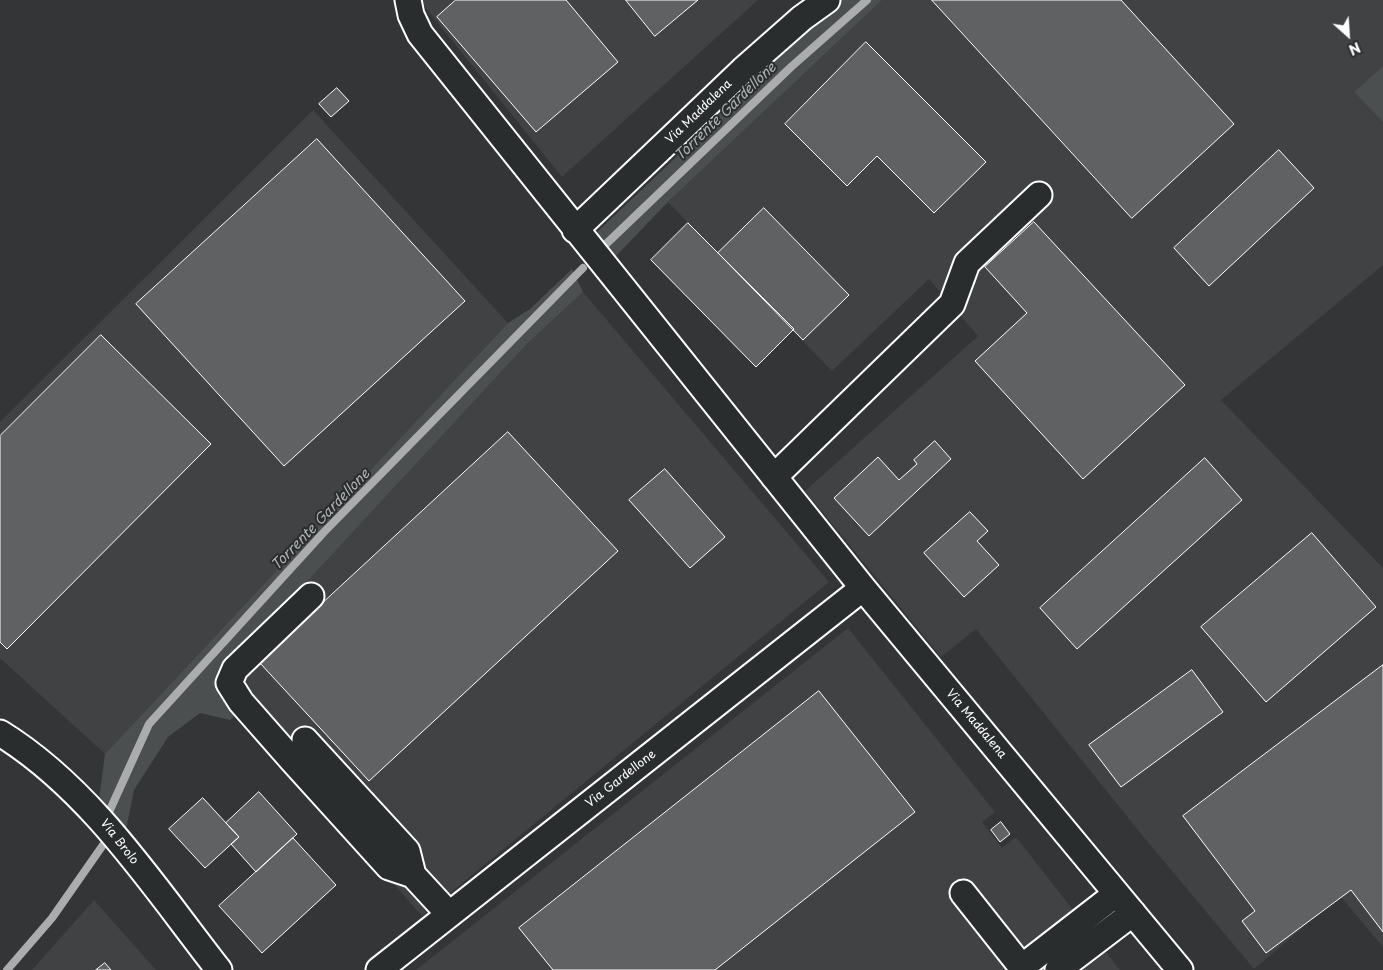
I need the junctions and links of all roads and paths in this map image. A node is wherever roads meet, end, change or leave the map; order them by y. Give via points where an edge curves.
1 (408, 0) edge
2 (828, 0) edge
3 (1040, 195) dead end
4 (575, 230) junction
5 (774, 477) junction
6 (863, 588) junction
7 (311, 596) dead end
8 (0, 733) edge
9 (305, 740) dead end
10 (413, 874) junction
11 (963, 893) dead end
12 (1116, 894) junction
13 (1132, 913) junction
14 (449, 914) junction
15 (1023, 969) edge
16 (219, 970) edge
17 (379, 970) edge
18 (1058, 970) edge
19 (1180, 970) edge

1 - 4 street, Via Maddalena via 420,34
2 - 4 street, Via Maddalena via 802,18 743,70
3 - 5 street via 967,263 952,304
4 - 5 street, Via Maddalena
5 - 6 street, Via Maddalena
6 - 12 street, Via Maddalena
6 - 14 street, Via Gardellone
7 - 10 street via 235,669 229,682 241,702 389,867
8 - 16 street, Via Brolo via 50,769 95,812
9 - 10 street via 408,851
10 - 14 street
11 - 15 street
12 - 13 street, Via Maddalena
12 - 15 street
13 - 18 street
13 - 19 street, Via Maddalena
14 - 17 street, Via Gardellone

